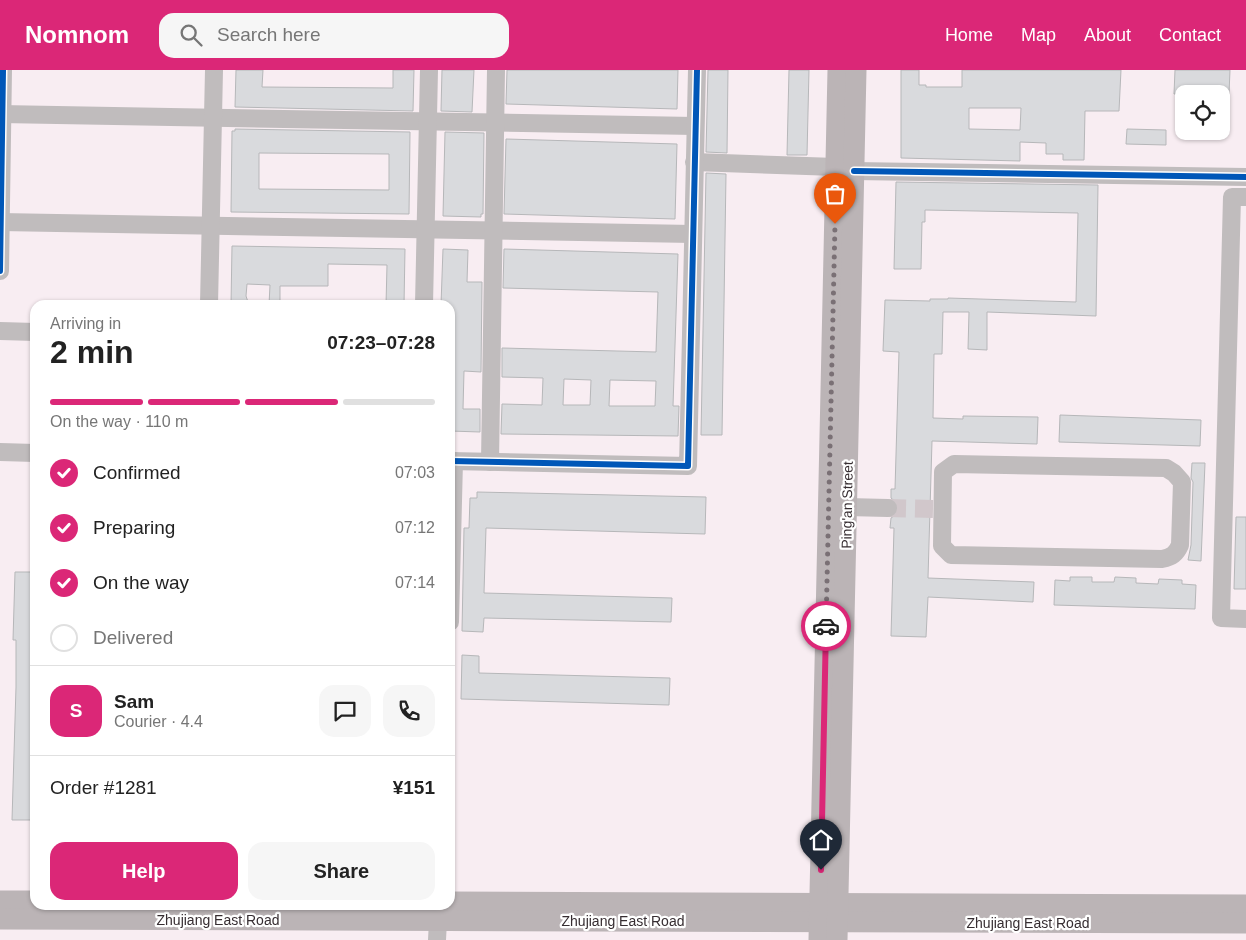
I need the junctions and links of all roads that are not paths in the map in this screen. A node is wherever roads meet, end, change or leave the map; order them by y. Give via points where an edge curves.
1 (3, 70) edge
2 (214, 70) edge
3 (429, 70) edge
4 (496, 70) edge
5 (696, 70) edge
6 (838, 70) edge
7 (856, 70) edge
8 (1, 114) edge
9 (213, 118) junction
10 (428, 121) junction
11 (495, 122) junction
12 (695, 126) junction
13 (694, 162) junction
14 (845, 169) junction
15 (1246, 177) edge
16 (1246, 197) edge
17 (0, 222) edge
18 (211, 225) junction
19 (425, 229) junction
20 (494, 231) junction
21 (693, 234) junction
22 (0, 271) edge
23 (209, 300) edge
24 (424, 300) edge
25 (0, 331) edge
26 (30, 332) edge
27 (0, 452) edge
28 (30, 453) edge
29 (455, 461) edge
30 (490, 462) junction
31 (848, 507) junction
32 (888, 508) tunnel mouth
33 (938, 510) joint
34 (1246, 619) edge
35 (0, 900) edge
36 (30, 901) edge
37 (455, 902) edge
38 (1246, 905) edge
39 (0, 919) edge
40 (829, 919) edge
41 (1246, 923) edge
42 (438, 930) edge

1 - 8 street
2 - 9 street
3 - 10 street
4 - 11 street
5 - 12 street
6 - 14 main road, Ping'an Street
7 - 14 main road, Ping'an Street
8 - 9 street
8 - 17 street
9 - 10 street
9 - 18 street
10 - 11 street
10 - 19 street
11 - 12 street
11 - 20 street
12 - 13 street
13 - 14 street
13 - 21 street
14 - 15 street
14 - 31 main road, Ping'an Street
14 - 40 main road, Ping'an Street
16 - 34 street via 1232,197 1221,618
17 - 18 street
17 - 22 street
18 - 19 street
18 - 23 street
19 - 20 street
19 - 24 street
20 - 21 street
20 - 30 street
21 - 30 street via 688,466
25 - 26 street
27 - 28 street
29 - 30 street
31 - 32 street
31 - 40 main road, Ping'an Street
33 - 33 street via 942,546 951,555 1162,559 1171,557 1180,545 1182,482 1166,468 954,464 944,472
35 - 36 main road
37 - 40 main road
38 - 40 main road, Zhujiang East Road
39 - 42 main road, Zhujiang East Road
40 - 41 main road, Zhujiang East Road
40 - 42 main road, Zhujiang East Road

